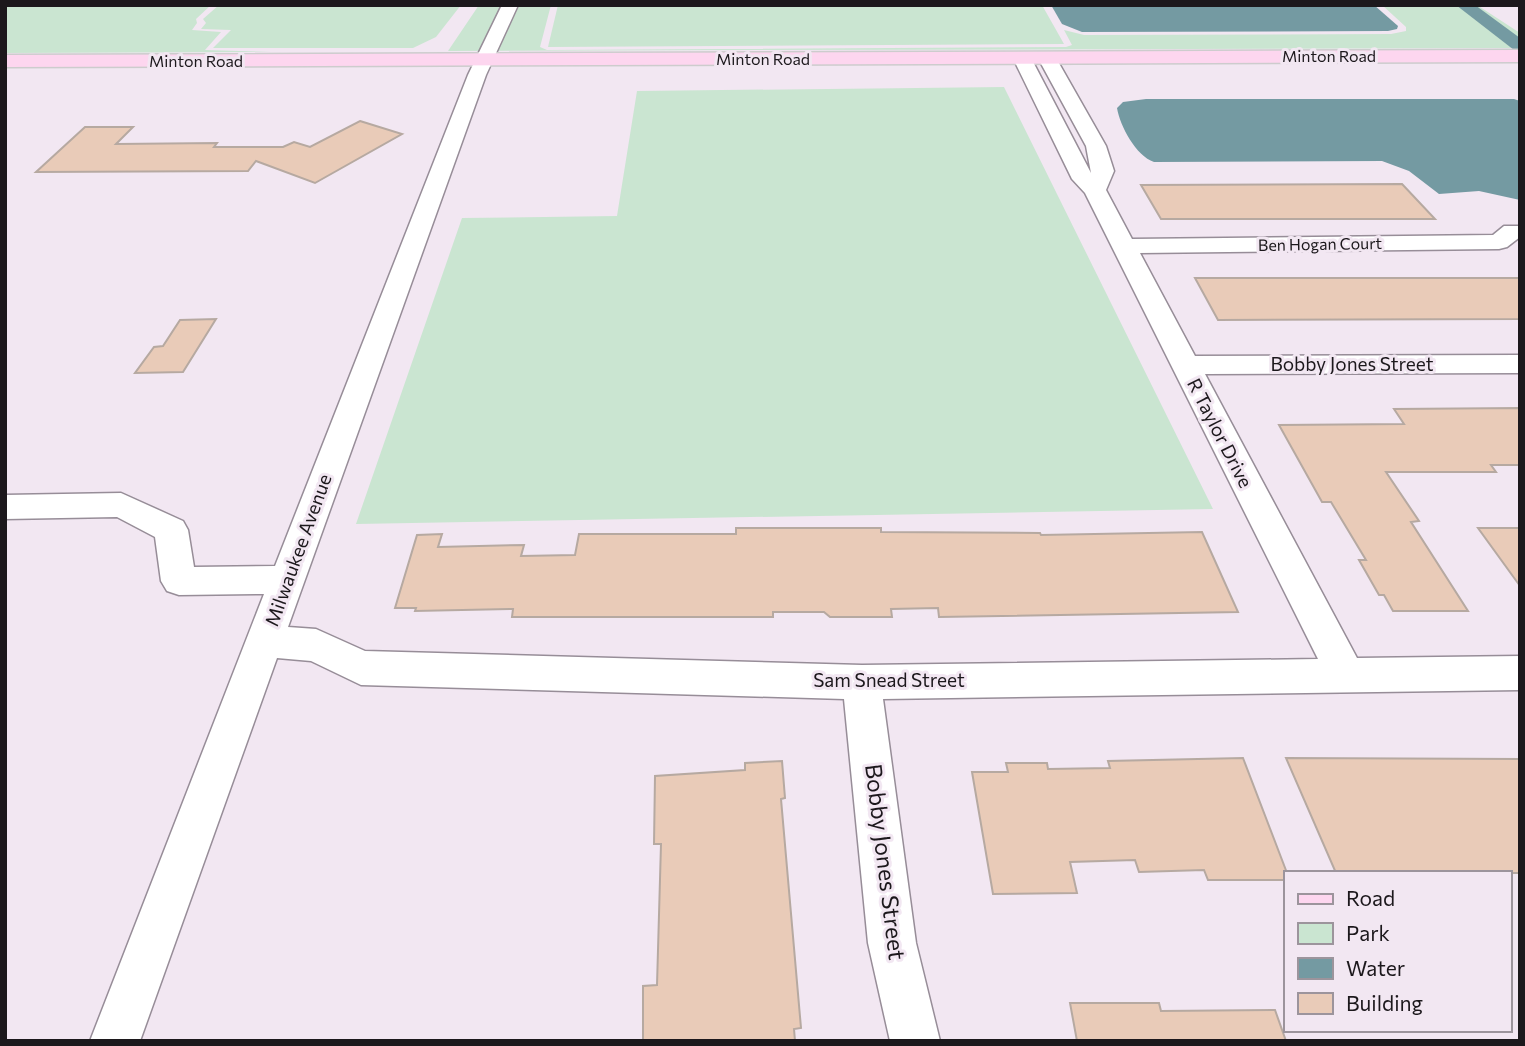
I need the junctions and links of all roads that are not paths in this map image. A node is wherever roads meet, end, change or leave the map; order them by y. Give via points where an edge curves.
1 (510, 5) edge
2 (1520, 56) edge
3 (5, 61) edge
4 (1052, 65) junction
5 (1026, 66) junction
6 (480, 68) junction
7 (1520, 71) edge
8 (5, 75) edge
9 (1051, 115) junction
10 (1079, 115) junction
11 (1069, 151) junction
12 (1098, 152) junction
13 (1095, 190) junction
14 (1513, 231) dead end
15 (1124, 246) junction
16 (1520, 364) edge
17 (1185, 365) junction
18 (5, 507) edge
19 (287, 580) junction
20 (264, 641) junction
21 (1520, 673) edge
22 (1346, 675) junction
23 (862, 682) junction
24 (115, 1041) edge
25 (915, 1041) edge

1 - 6 street, Milwaukee Avenue
2 - 4 main road, Minton Road
3 - 6 main road, Minton Road
4 - 5 main road, Minton Road
4 - 7 main road, Minton Road
4 - 10 street
5 - 6 main road, Minton Road
5 - 9 street, R Taylor Drive
6 - 8 main road, Minton Road
6 - 19 street, Milwaukee Avenue
9 - 10 street
9 - 11 street, R Taylor Drive
10 - 12 street
11 - 12 street
11 - 13 street, R Taylor Drive via 1083,179
12 - 13 street via 1102,171
13 - 15 street, R Taylor Drive
14 - 15 street, Ben Hogan Court via 1499,242
15 - 17 street, R Taylor Drive
16 - 17 street, Bobby Jones Street
17 - 22 street, R Taylor Drive
18 - 19 street via 121,505 171,530 178,581
19 - 20 street, Milwaukee Avenue
20 - 23 street, Sam Snead Street via 316,645 361,668
20 - 24 street, Milwaukee Avenue
21 - 22 street, Sam Snead Street
22 - 23 street, Sam Snead Street
23 - 25 street, Bobby Jones Street via 892,943

